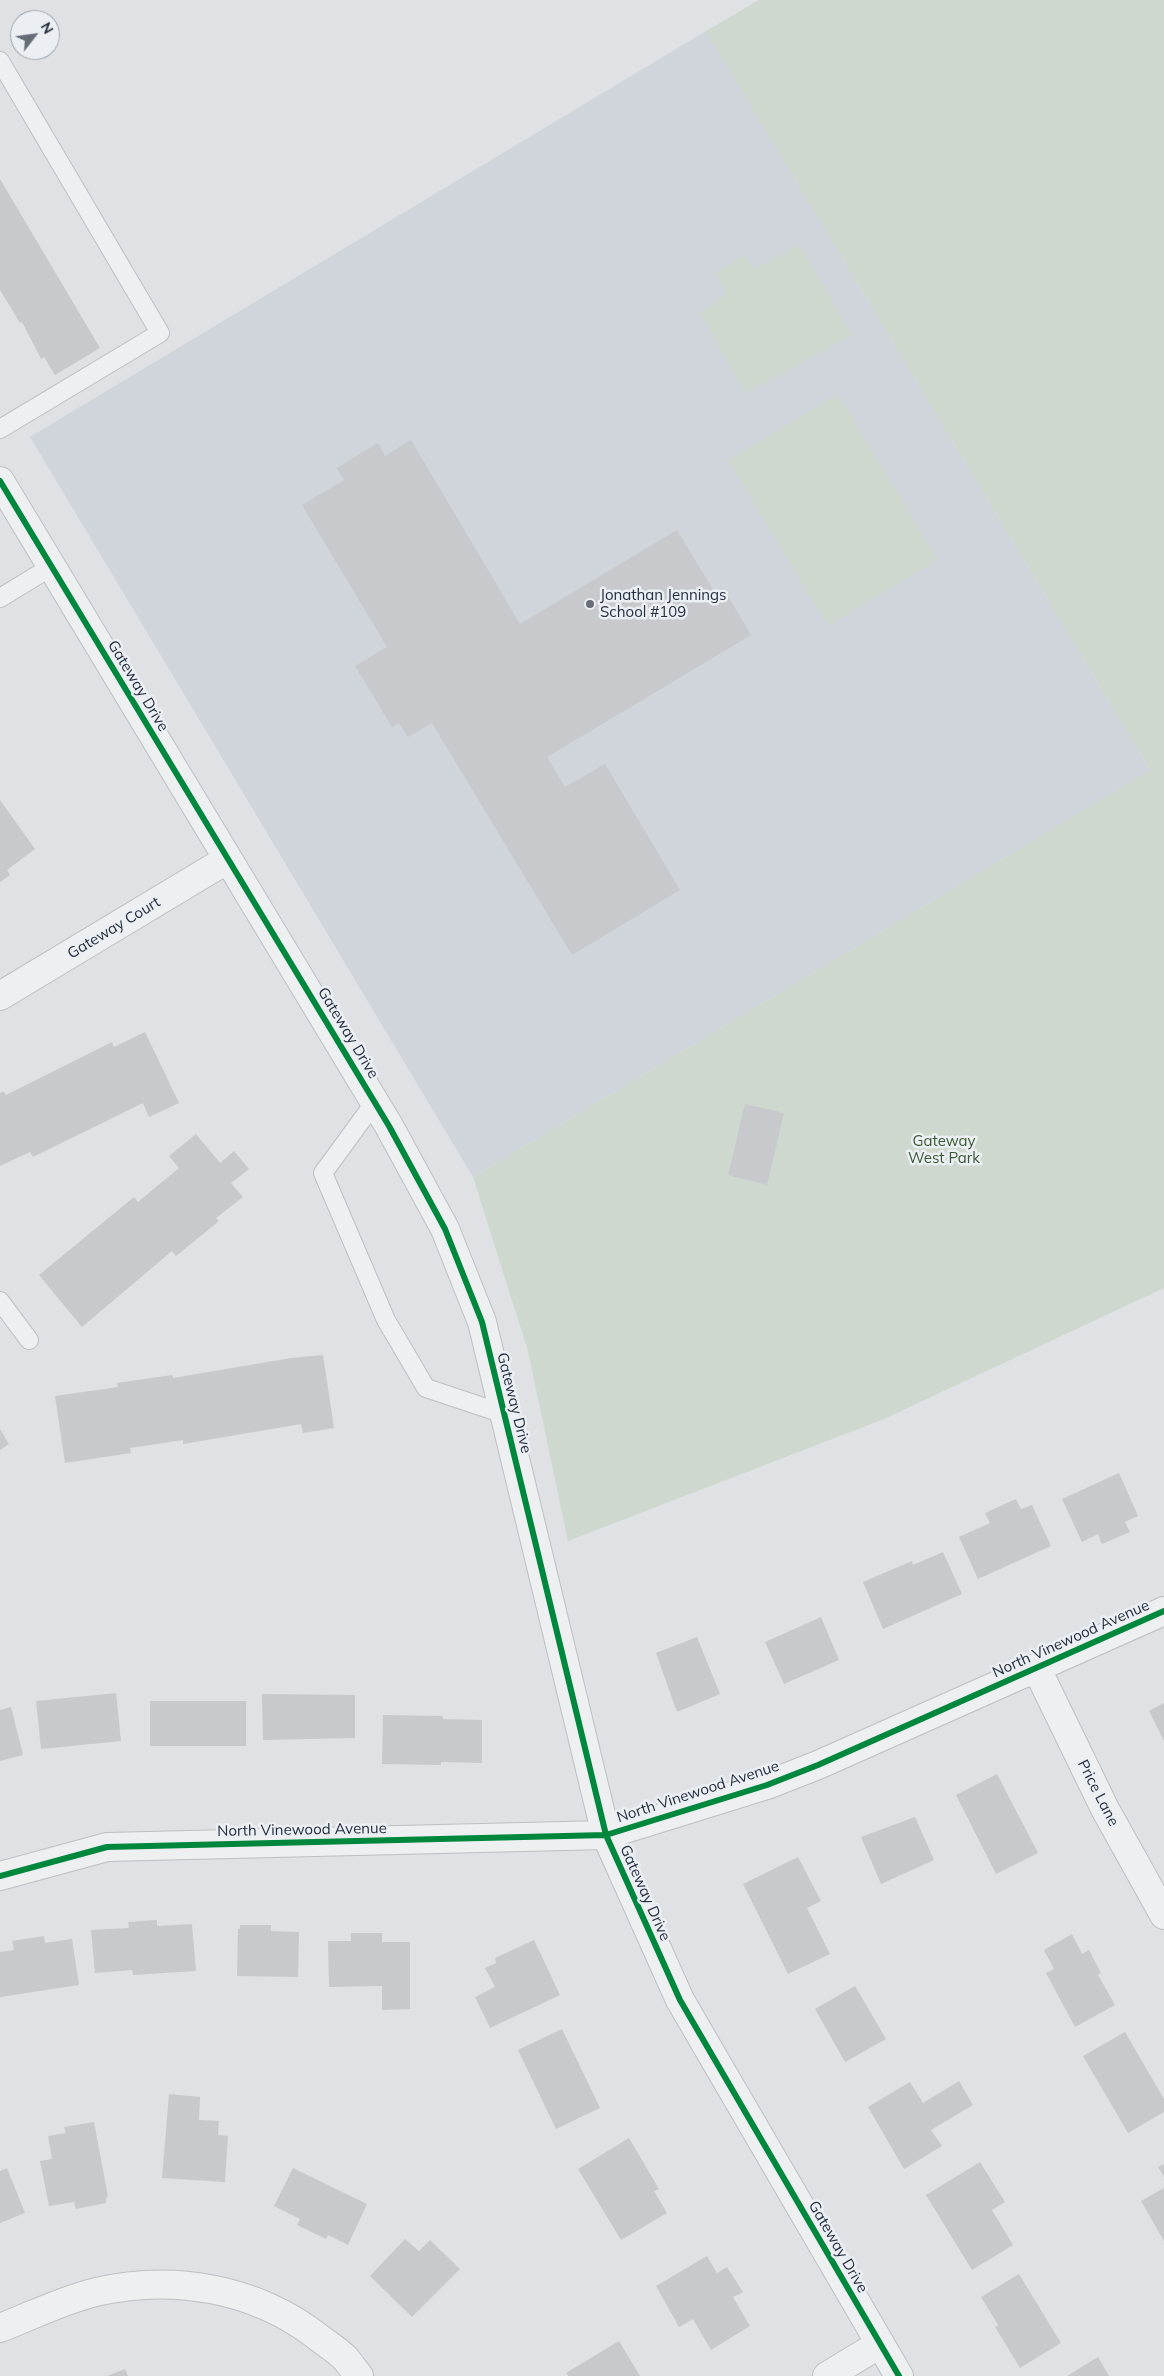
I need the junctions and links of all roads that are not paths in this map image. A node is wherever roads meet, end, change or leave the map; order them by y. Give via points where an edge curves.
1 (0, 61) edge
2 (0, 428) edge
3 (0, 481) edge
4 (52, 567) junction
5 (0, 598) edge
6 (228, 859) junction
7 (0, 996) edge
8 (375, 1102) junction
9 (0, 1301) edge
10 (29, 1340) dead end
11 (504, 1414) junction
12 (1164, 1611) edge
13 (1037, 1669) junction
14 (606, 1835) junction
15 (0, 1876) edge
16 (1164, 1915) edge
17 (0, 2328) edge
18 (880, 2344) junction
19 (359, 2376) edge
20 (827, 2376) edge
21 (899, 2376) edge

1 - 2 lane via 160,333
3 - 4 street, Gateway Drive
4 - 5 lane
4 - 6 street, Gateway Drive
6 - 7 street, Gateway Court
6 - 8 street, Gateway Drive
8 - 11 street, Gateway Drive via 445,1229 482,1322
8 - 11 lane via 323,1173 386,1320 426,1388
9 - 10 lane
11 - 14 street, Gateway Drive
12 - 13 street, North Vinewood Avenue
13 - 14 street, North Vinewood Avenue via 776,1781
13 - 16 street, Price Lane via 1105,1809
14 - 15 street, North Vinewood Avenue via 107,1847
14 - 18 street, Gateway Drive via 680,2000
17 - 19 street via 110,2289 163,2283 196,2286 277,2310 333,2348
18 - 20 street
18 - 21 street, Gateway Drive

